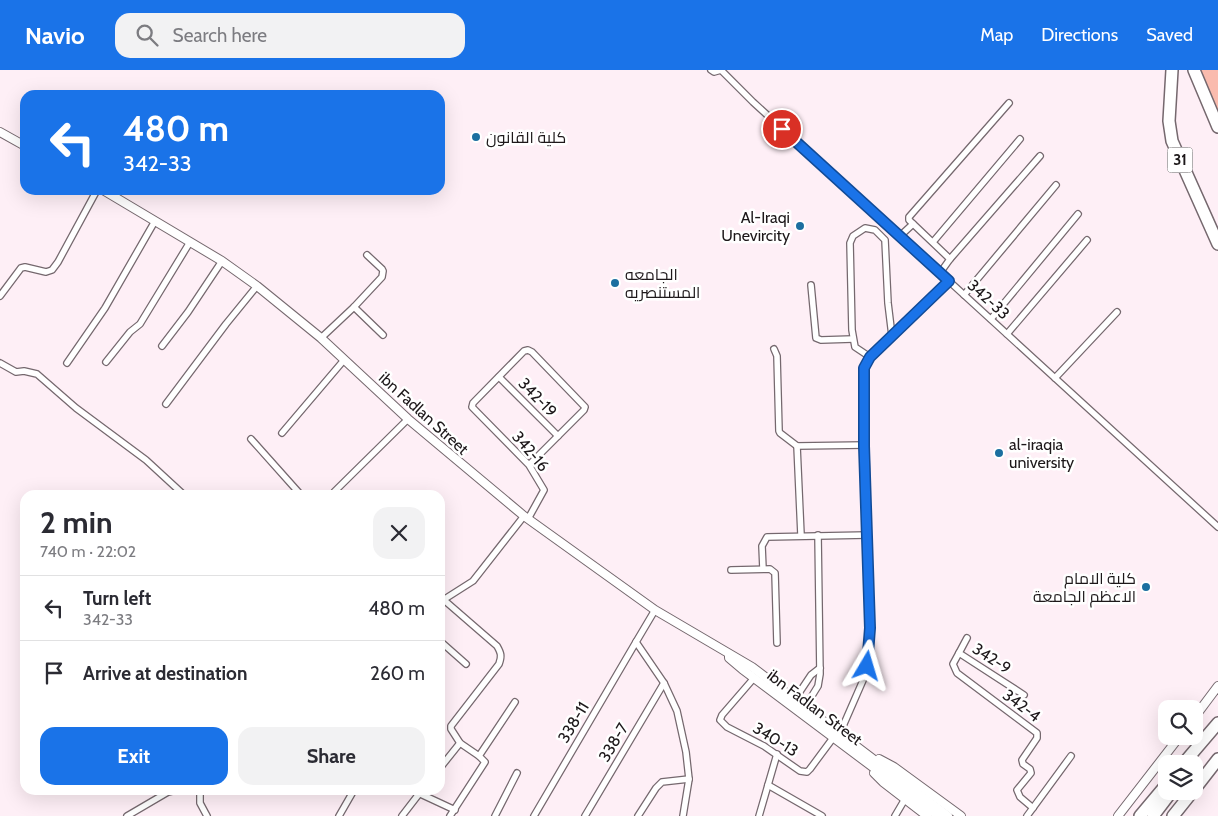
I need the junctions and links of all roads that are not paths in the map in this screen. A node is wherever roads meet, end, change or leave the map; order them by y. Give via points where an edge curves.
1 (711, 70) edge
2 (720, 70) edge
3 (1172, 70) edge
4 (1194, 70) edge
5 (1009, 103) dead end
6 (1218, 127) edge
7 (0, 132) edge
8 (1020, 139) dead end
9 (20, 143) edge
10 (1040, 156) dead end
11 (1056, 185) dead end
12 (94, 195) edge
13 (111, 195) edge
14 (1078, 214) dead end
15 (155, 221) junction
16 (913, 224) junction
17 (900, 236) junction
18 (1087, 240) dead end
19 (190, 242) junction
20 (933, 242) junction
21 (1218, 244) edge
22 (368, 256) dead end
23 (950, 259) junction
24 (222, 261) junction
25 (940, 272) junction
26 (949, 281) junction
27 (812, 285) dead end
28 (257, 286) junction
29 (964, 295) junction
30 (0, 296) edge
31 (354, 307) junction
32 (1117, 312) dead end
33 (991, 319) junction
34 (1008, 334) junction
35 (383, 335) dead end
36 (892, 336) junction
37 (321, 338) junction
38 (853, 339) junction
39 (162, 346) dead end
40 (774, 349) dead end
41 (870, 357) junction
42 (344, 360) junction
43 (67, 362) dead end
44 (106, 362) dead end
45 (0, 363) edge
46 (499, 377) junction
47 (1055, 378) junction
48 (166, 404) dead end
49 (408, 419) junction
50 (282, 433) dead end
51 (558, 436) junction
52 (251, 439) dead end
53 (797, 446) junction
54 (864, 446) junction
55 (529, 465) junction
56 (179, 490) edge
57 (297, 490) edge
58 (336, 490) edge
59 (526, 518) junction
60 (1218, 527) edge
61 (801, 535) junction
62 (818, 535) junction
63 (868, 535) junction
64 (762, 569) junction
65 (731, 570) dead end
66 (445, 599) edge
67 (445, 603) edge
68 (656, 610) junction
69 (967, 638) dead end
70 (636, 642) junction
71 (777, 643) dead end
72 (445, 645) edge
73 (959, 653) junction
74 (729, 655) junction
75 (466, 664) dead end
76 (820, 668) junction
77 (754, 678) junction
78 (664, 682) junction
79 (1218, 686) edge
80 (1024, 695) dead end
81 (795, 699) junction
82 (515, 702) dead end
83 (1203, 706) edge
84 (805, 707) junction
85 (1218, 723) edge
86 (1218, 731) edge
87 (837, 736) junction
88 (460, 743) junction
89 (1173, 745) edge
90 (777, 754) junction
91 (1191, 755) edge
92 (1200, 755) edge
93 (479, 756) junction
94 (1071, 756) dead end
95 (867, 759) junction
96 (1218, 759) edge
97 (445, 762) edge
98 (517, 774) dead end
99 (890, 776) junction
100 (1203, 778) edge
101 (689, 779) junction
102 (768, 785) junction
103 (1158, 794) edge
104 (163, 795) edge
105 (200, 795) edge
106 (351, 795) edge
107 (418, 795) edge
108 (426, 795) edge
109 (905, 799) junction
110 (1165, 800) edge
111 (1186, 800) edge
112 (1033, 808) junction
113 (455, 810) junction
114 (127, 816) edge
115 (207, 816) edge
116 (339, 816) edge
117 (402, 816) edge
118 (450, 816) edge
119 (495, 816) edge
120 (534, 816) edge
121 (585, 816) edge
122 (638, 816) edge
123 (683, 816) edge
124 (759, 816) edge
125 (822, 816) edge
126 (896, 816) edge
127 (927, 816) edge
128 (938, 816) edge
129 (948, 816) edge
130 (961, 816) edge
131 (1027, 816) edge
132 (1118, 816) edge
133 (1140, 816) edge
134 (1153, 816) edge
135 (1173, 816) edge

1 - 2 street
2 - 17 street, 342-33
3 - 21 highway, 31 via 1169,121 1172,141
4 - 6 highway
5 - 16 street via 908,217
7 - 9 street
8 - 20 street
10 - 23 street
11 - 29 street
12 - 30 street via 54,267 46,272 21,268
13 - 15 street, ibn Fadlan Street
14 - 33 street
15 - 19 street, ibn Fadlan Street
15 - 43 street via 105,308
16 - 17 street
16 - 20 street
17 - 25 street, 342-33
18 - 34 street
19 - 24 street, ibn Fadlan Street
19 - 44 street via 140,324
20 - 23 street
22 - 31 street via 383,274
23 - 25 street
24 - 28 street, ibn Fadlan Street
24 - 39 street
25 - 26 street, 342-33
26 - 29 street, 342-33
26 - 36 street
27 - 38 street via 816,338
28 - 37 street, ibn Fadlan Street
28 - 48 street
29 - 33 street, 342-33
31 - 35 street
31 - 37 street
32 - 47 street
33 - 34 street, 342-33
34 - 47 street, 342-33
36 - 38 street via 886,244 883,237 869,228 856,234 850,243
36 - 41 street
37 - 42 street, ibn Fadlan Street
38 - 41 street via 856,347
40 - 53 street via 777,356 778,431
41 - 54 street via 864,368
42 - 49 street, ibn Fadlan Street
42 - 50 street
45 - 56 street via 16,372 37,374 76,408 146,460
46 - 51 street, 342-19
46 - 51 street via 524,351 532,352 585,407
46 - 55 street, 342-16 via 472,406
47 - 60 street, 342-33
49 - 58 street
49 - 59 street, ibn Fadlan Street
51 - 55 street
52 - 57 street
53 - 54 street
53 - 61 street
54 - 63 street
55 - 59 street, 342-16 via 544,490
59 - 66 street via 473,581
59 - 68 street, ibn Fadlan Street
61 - 62 street
61 - 64 street via 767,537 762,546
62 - 63 street
62 - 76 street
63 - 87 street via 868,656 864,678
64 - 65 street
64 - 71 street via 775,573
67 - 88 street via 497,646 502,657 451,726
68 - 70 street, 338-11
68 - 74 street, ibn Fadlan Street
69 - 73 street, 342-9
70 - 78 street
70 - 120 street, 338-11
72 - 75 street
73 - 80 street, 342-9
73 - 112 street, 342-4 via 953,664 957,673 1037,733 1022,760 1031,773 1017,790
74 - 77 street, ibn Fadlan Street
74 - 81 street, ibn Fadlan Street via 748,664
76 - 81 street via 811,675
76 - 84 street via 818,686
77 - 87 street, ibn Fadlan Street
77 - 90 street, 340-13 via 720,720 726,727
78 - 101 street via 677,710
78 - 121 street, 338-7
79 - 83 street
81 - 84 street, ibn Fadlan Street
82 - 93 street
84 - 87 street, ibn Fadlan Street
85 - 91 highway
86 - 92 highway
87 - 90 street, 340-13 via 807,772 800,771
87 - 95 street, ibn Fadlan Street
88 - 93 street
88 - 97 street
89 - 132 street
90 - 102 street
93 - 113 street via 485,762
94 - 112 street
95 - 99 street, ibn Fadlan Street
95 - 109 street via 883,782
95 - 130 street via 894,767
96 - 100 highway
98 - 119 street
99 - 128 street
99 - 129 street
101 - 122 street via 659,784
101 - 123 street
102 - 124 street
102 - 125 street
103 - 133 highway
104 - 114 street
105 - 115 street
106 - 116 street
107 - 117 street
108 - 113 street
109 - 126 street
109 - 127 street
110 - 134 highway
111 - 135 highway
112 - 131 street
113 - 118 street

